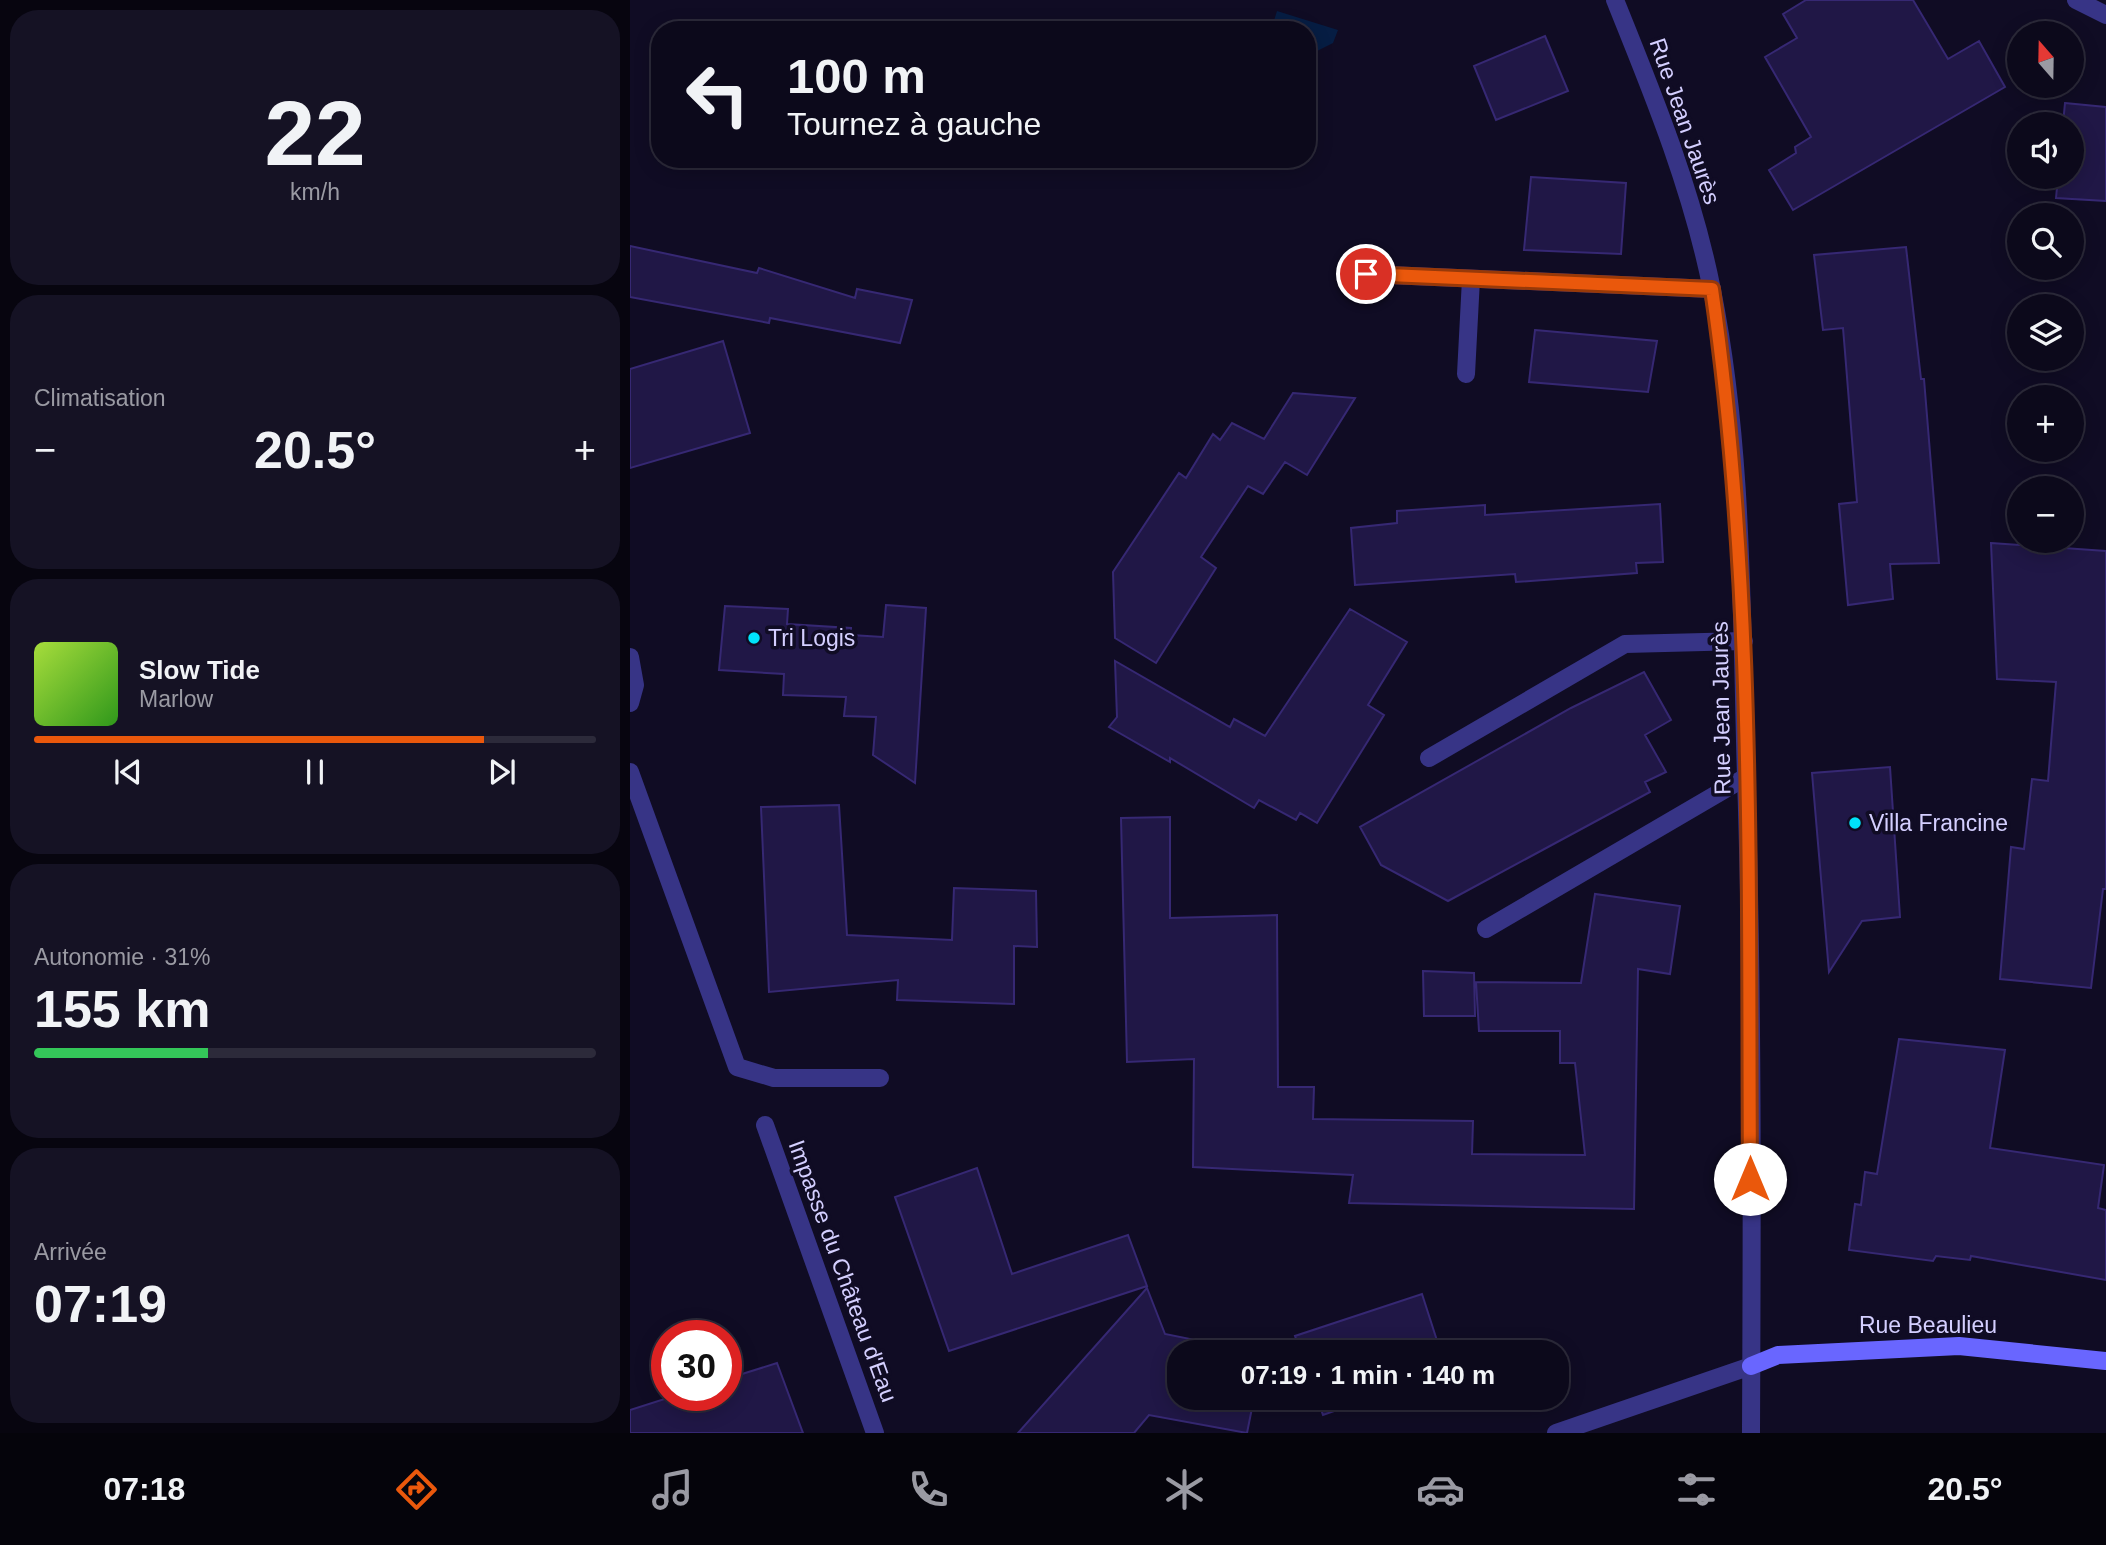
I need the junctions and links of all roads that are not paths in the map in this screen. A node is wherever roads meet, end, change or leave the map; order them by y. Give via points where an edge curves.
1 (1615, 0) edge
2 (2076, 0) edge
3 (2106, 15) edge
4 (1366, 274) dead end
5 (1471, 279) junction
6 (1712, 289) junction
7 (1466, 374) dead end
8 (1744, 641) junction
9 (630, 657) edge
10 (630, 703) edge
11 (1429, 758) dead end
12 (630, 772) edge
13 (1746, 777) junction
14 (1486, 929) dead end
15 (880, 1078) dead end
16 (765, 1125) dead end
17 (2106, 1361) edge
18 (1751, 1366) junction
19 (875, 1433) edge
20 (1556, 1433) edge
21 (1751, 1433) edge

1 - 6 street, Rue Jean Jaurès via 1671,140
2 - 3 street
4 - 5 street
5 - 6 street
5 - 7 street
6 - 8 street, Rue Jean Jaurès via 1733,459
8 - 11 street via 1625,644
8 - 13 street, Rue Jean Jaurès
9 - 10 street via 635,685
12 - 15 street via 737,1068 774,1078
13 - 14 street
13 - 18 street, Rue Jean Jaurès
16 - 19 street, Impasse du Château d'Eau
17 - 18 street, Rue Beaulieu via 1959,1346 1777,1355
18 - 20 street
18 - 21 street, Rue Jean Jaurès

